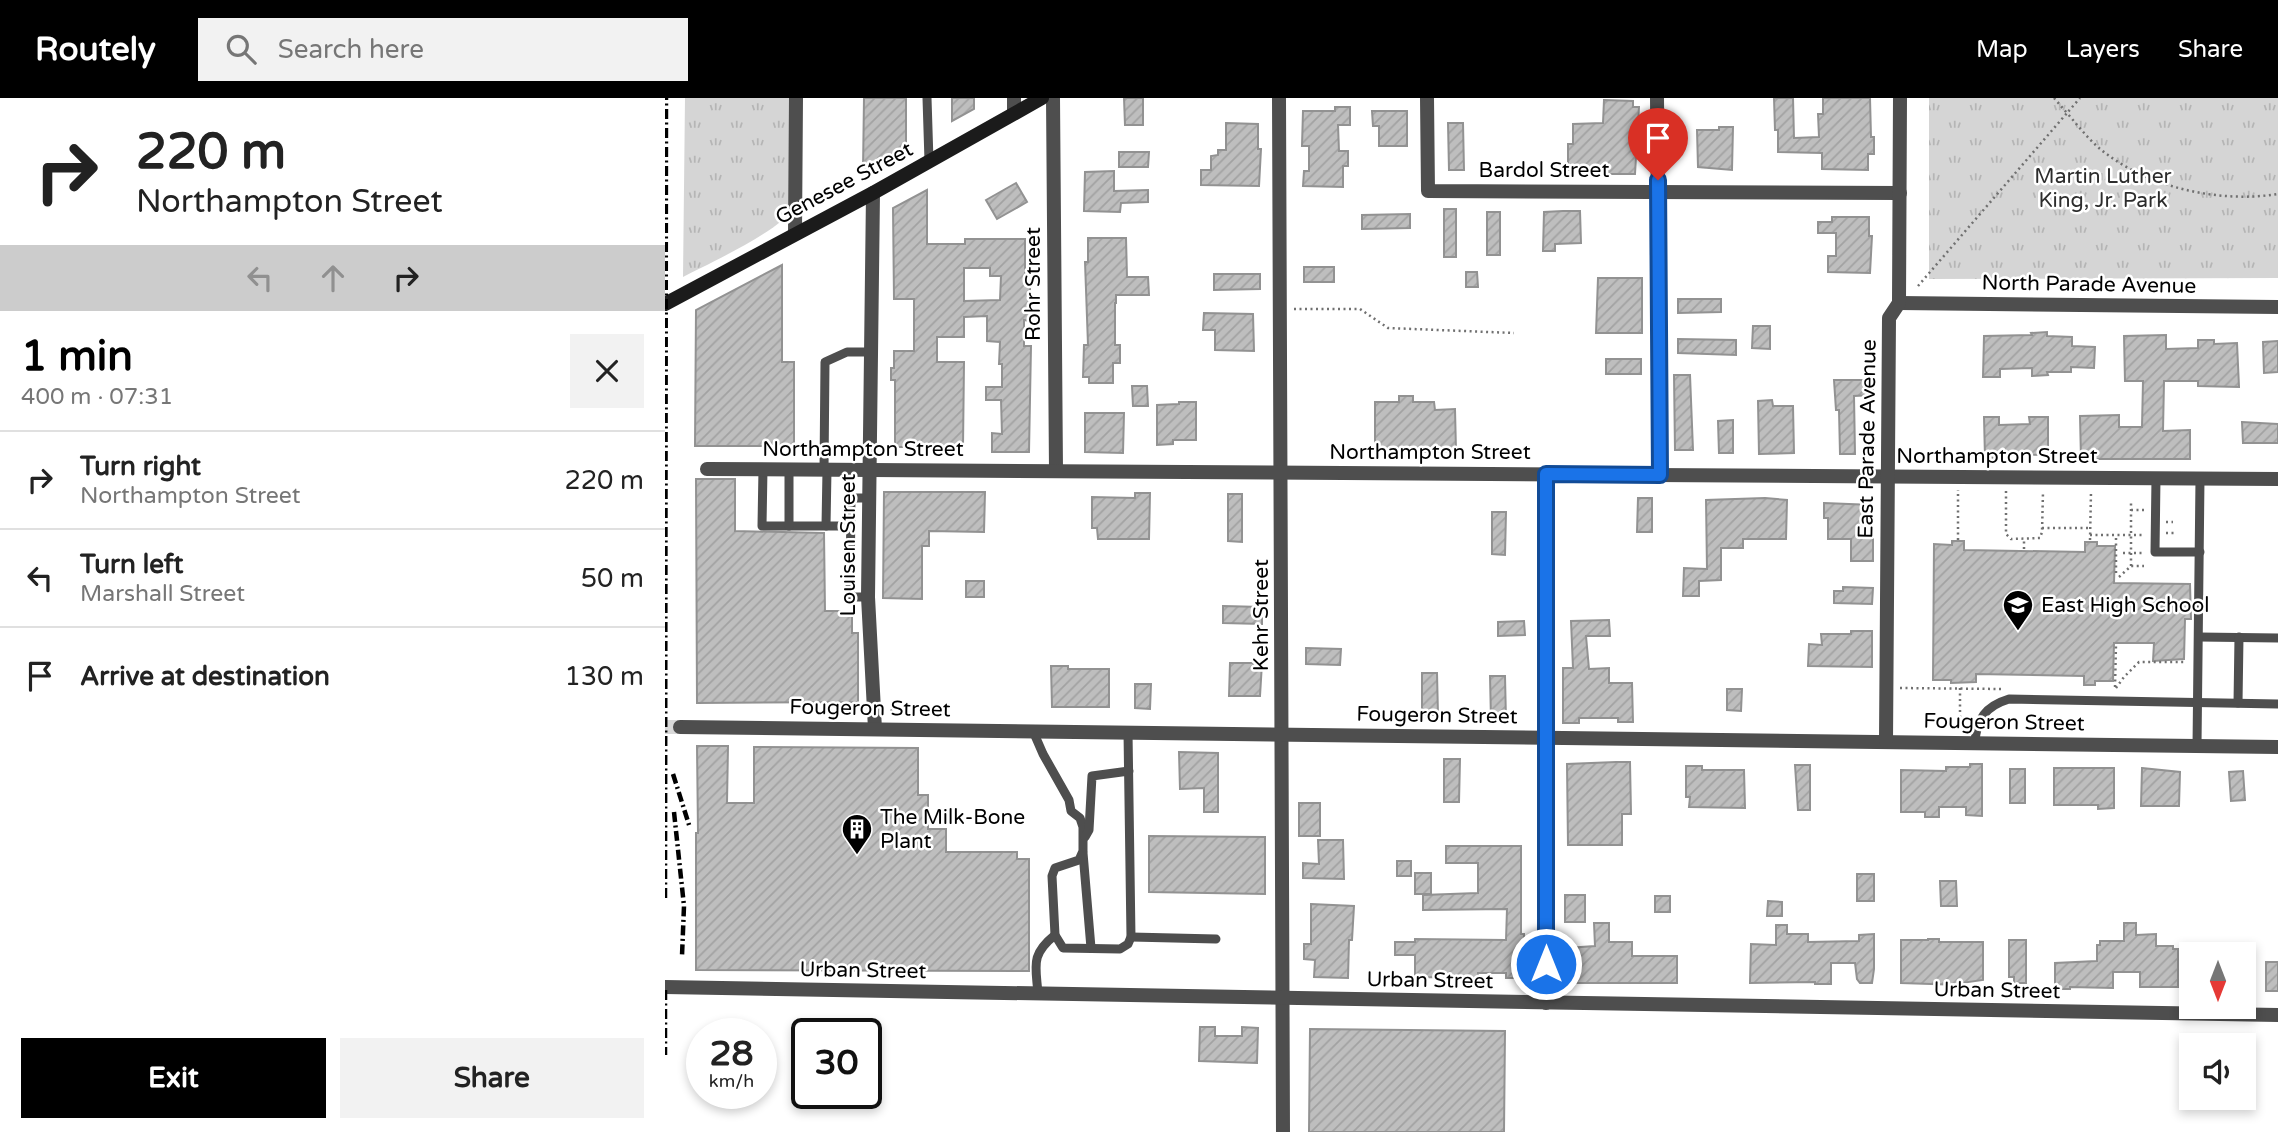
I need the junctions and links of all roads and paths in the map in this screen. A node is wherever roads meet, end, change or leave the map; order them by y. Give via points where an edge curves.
1 (796, 98) edge
2 (927, 98) edge
3 (1014, 98) edge
4 (1042, 98) edge
5 (1053, 98) edge
6 (1279, 98) edge
7 (1427, 98) edge
8 (1657, 98) edge
9 (1901, 98) edge
10 (2054, 98) edge
11 (2080, 98) edge
12 (1014, 113) junction
13 (2067, 113) junction
14 (929, 161) junction
15 (1658, 191) junction
16 (1900, 192) junction
17 (873, 193) junction
18 (818, 194) dead end
19 (2278, 194) edge
20 (814, 197) dead end
21 (795, 233) junction
22 (1918, 286) dead end
23 (1899, 303) junction
24 (665, 304) edge
25 (2278, 307) edge
26 (1280, 309) junction
27 (1514, 333) dead end
28 (871, 352) junction
29 (707, 469) dead end
30 (762, 469) junction
31 (789, 470) junction
32 (825, 470) junction
33 (869, 470) junction
34 (1056, 470) junction
35 (1281, 471) junction
36 (1546, 474) junction
37 (1660, 475) junction
38 (1887, 476) junction
39 (2156, 478) junction
40 (2200, 479) junction
41 (2278, 479) edge
42 (1958, 487) dead end
43 (2006, 487) dead end
44 (2043, 488) dead end
45 (2091, 488) dead end
46 (869, 498) junction
47 (2131, 501) dead end
48 (2131, 510) junction
49 (2146, 510) dead end
50 (789, 526) junction
51 (826, 526) junction
52 (851, 526) junction
53 (2042, 528) junction
54 (2090, 528) junction
55 (2090, 535) junction
56 (2116, 535) junction
57 (2131, 535) junction
58 (2145, 535) dead end
59 (2024, 539) junction
60 (1958, 540) dead end
61 (2090, 540) dead end
62 (2024, 549) dead end
63 (2200, 552) junction
64 (2123, 553) dead end
65 (2131, 553) junction
66 (2145, 553) dead end
67 (2131, 566) junction
68 (2144, 566) dead end
69 (2116, 573) dead end
70 (2119, 577) dead end
71 (868, 597) junction
72 (2199, 637) junction
73 (2239, 637) junction
74 (2278, 638) edge
75 (2116, 644) dead end
76 (2184, 662) dead end
77 (1927, 688) dead end
78 (1960, 688) dead end
79 (1927, 694) dead end
80 (2198, 702) junction
81 (2238, 703) junction
82 (2278, 704) edge
83 (680, 727) tunnel mouth
84 (875, 729) junction
85 (1960, 729) dead end
86 (1033, 731) junction
87 (1128, 732) junction
88 (1283, 734) junction
89 (1546, 737) junction
90 (1886, 741) junction
91 (1975, 743) junction
92 (2197, 746) junction
93 (2278, 747) edge
94 (1129, 771) junction
95 (1083, 840) junction
96 (1083, 851) junction
97 (1055, 935) junction
98 (1131, 937) junction
99 (1216, 939) dead end
100 (1091, 948) junction
101 (665, 988) edge
102 (1038, 995) junction
103 (1283, 999) junction
104 (1546, 1003) junction
105 (2278, 1016) edge
106 (1283, 1132) edge

1 - 21 street
2 - 14 lane
3 - 12 street
4 - 12 main road, Genesee Street
5 - 34 street, Rohr Street
6 - 26 street, Kehr Street
7 - 15 street, Bardol Street via 1428,191
8 - 15 street
9 - 16 street, East Parade Avenue
10 - 13 path
11 - 13 path
12 - 14 main road, Genesee Street
13 - 19 path via 2106,154 2153,179 2223,196
13 - 22 path
14 - 17 main road, Genesee Street
15 - 16 street, Bardol Street
15 - 37 street
16 - 23 street, East Parade Avenue
17 - 21 main road, Genesee Street
17 - 28 street, Louisen Street
18 - 20 path
21 - 24 main road, Genesee Street
23 - 25 street, North Parade Avenue
23 - 38 street, East Parade Avenue via 1889,318
26 - 27 path via 1360,309 1388,328
26 - 35 street, Kehr Street
28 - 32 lane via 847,352 825,362
28 - 33 street, Louisen Street
29 - 30 street, Northampton Street
30 - 31 street, Northampton Street
30 - 50 lane via 762,526
31 - 32 street, Northampton Street
31 - 50 lane
32 - 33 street, Northampton Street
32 - 51 lane
33 - 34 street, Northampton Street
33 - 46 street, Louisen Street
34 - 35 street, Northampton Street
35 - 36 street, Northampton Street
35 - 88 street, Kehr Street
36 - 37 street, Northampton Street
36 - 89 street
37 - 38 street, Northampton Street
38 - 39 street, Northampton Street
38 - 90 street, East Parade Avenue
39 - 40 street, Northampton Street
39 - 63 lane via 2155,552
40 - 41 street, Northampton Street
40 - 63 lane
42 - 60 path
43 - 59 path via 2006,534
44 - 53 path
45 - 54 path
46 - 52 lane via 851,498
46 - 71 street, Louisen Street
47 - 48 path
48 - 49 path
48 - 57 path
50 - 51 lane
51 - 52 lane
52 - 71 lane via 850,597
53 - 54 path
53 - 59 path via 2040,538
54 - 55 path
55 - 56 path
55 - 61 path
56 - 57 path
56 - 69 path
57 - 58 path
57 - 65 path
59 - 62 path
63 - 72 lane
64 - 65 path
65 - 66 path
65 - 67 path
67 - 68 path
67 - 70 path
71 - 84 street, Louisen Street
72 - 73 lane
72 - 80 lane
73 - 74 lane
73 - 81 lane
75 - 76 path via 2115,691 2139,662
77 - 79 path
78 - 85 path
80 - 81 lane
80 - 91 lane via 2009,699 1988,708 1981,717
80 - 92 lane
81 - 82 lane
83 - 84 street, Fougeron Street
84 - 86 street, Fougeron Street
86 - 87 street, Fougeron Street
86 - 95 lane via 1071,811 1080,818
87 - 88 street, Fougeron Street
87 - 94 lane
88 - 89 street, Fougeron Street
88 - 103 street, Kehr Street
89 - 90 street, Fougeron Street
89 - 104 street
90 - 91 street, Fougeron Street
91 - 92 street, Fougeron Street
92 - 93 street, Fougeron Street
94 - 95 lane via 1092,776 1089,830
94 - 98 lane
95 - 96 lane
96 - 97 lane via 1079,860 1055,869 1052,876
96 - 100 lane
97 - 100 lane via 1063,948
97 - 102 lane via 1038,951
98 - 99 lane
98 - 100 lane via 1121,949
101 - 102 street, Urban Street
102 - 103 street, Urban Street
103 - 104 street, Urban Street
103 - 106 street, Kehr Street
104 - 105 street, Urban Street

